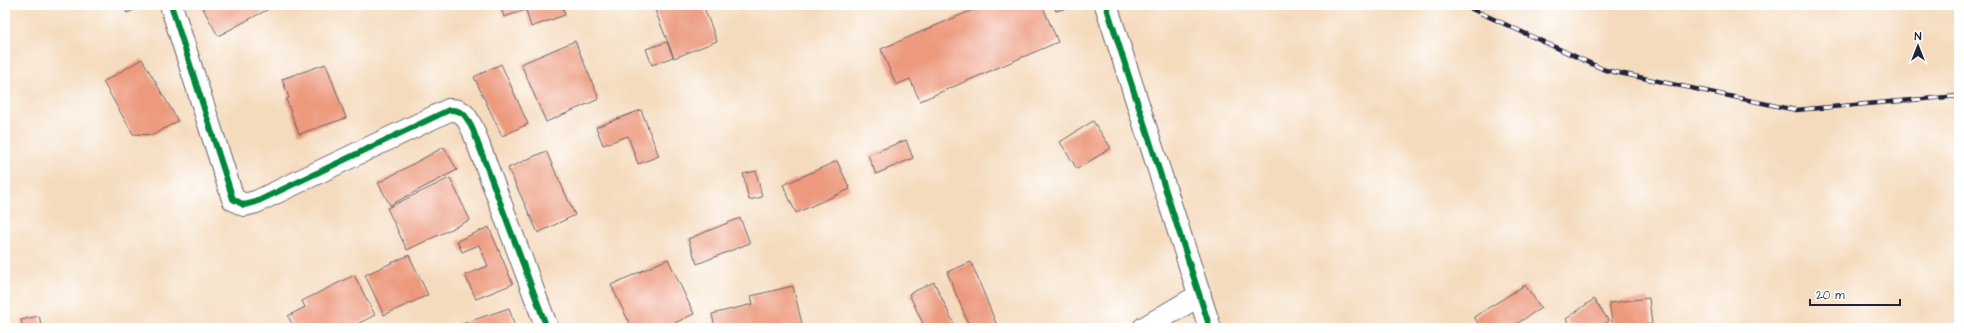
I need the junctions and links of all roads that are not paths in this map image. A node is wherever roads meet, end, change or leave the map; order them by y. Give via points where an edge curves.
1 (171, 5) edge
2 (1106, 5) edge
3 (1200, 296) junction
4 (547, 328) edge
5 (1144, 328) edge
6 (1210, 328) edge

1 - 4 street via 233,199 244,205 256,202 449,110 457,110 465,115 474,130
2 - 3 street
3 - 5 street
3 - 6 street

